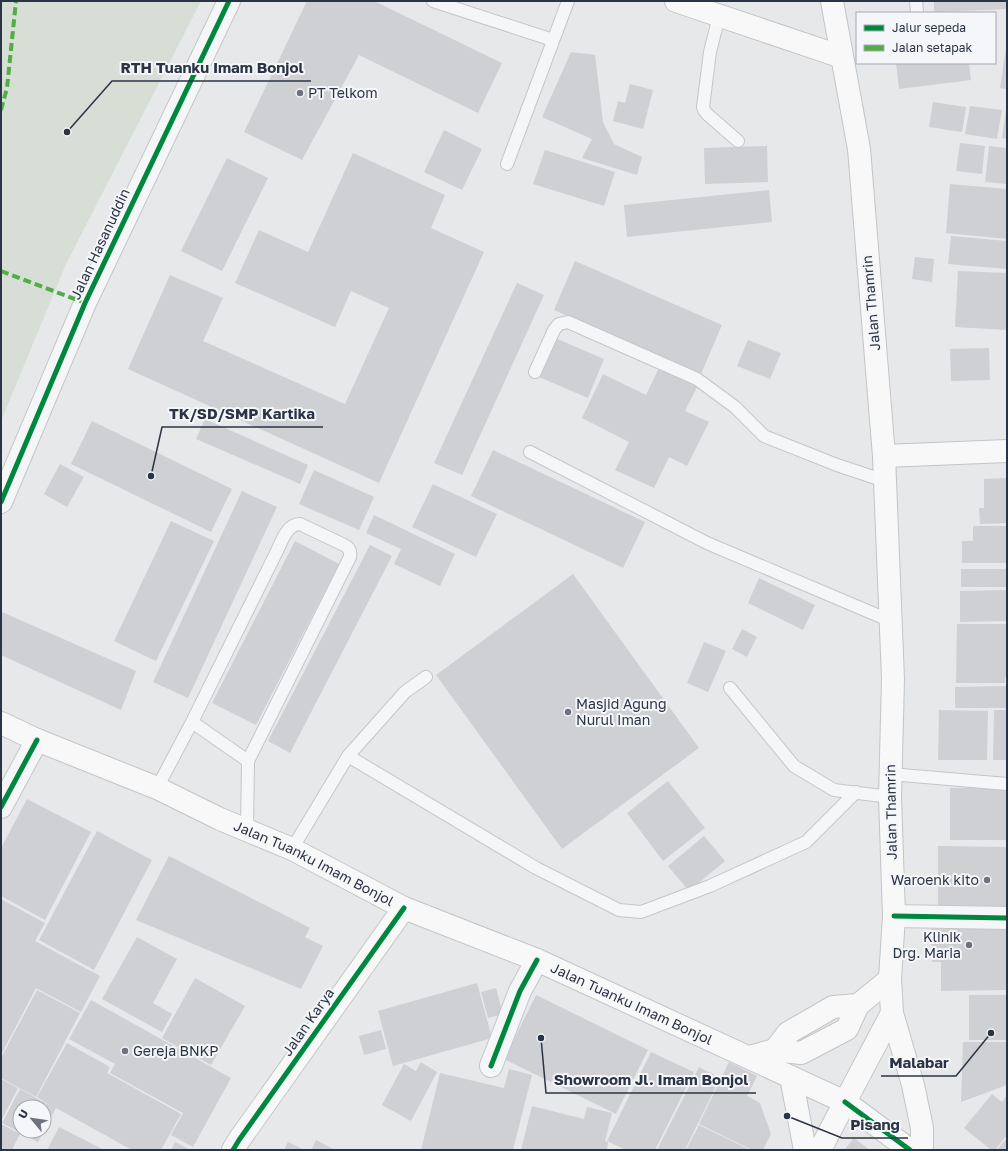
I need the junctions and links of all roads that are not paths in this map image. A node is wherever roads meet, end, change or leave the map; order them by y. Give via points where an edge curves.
1 (229, 1) edge
2 (433, 1) edge
3 (568, 1) edge
4 (676, 1) edge
5 (832, 1) edge
6 (719, 16) junction
7 (553, 40) junction
8 (842, 57) junction
9 (738, 141) dead end
10 (507, 164) dead end
11 (535, 372) dead end
12 (1007, 451) edge
13 (530, 452) dead end
14 (884, 456) junction
15 (885, 482) junction
16 (1, 502) edge
17 (891, 621) junction
18 (426, 677) dead end
19 (730, 688) dead end
20 (192, 722) junction
21 (1, 723) edge
22 (36, 740) junction
23 (348, 756) junction
24 (248, 761) junction
25 (890, 774) junction
26 (1007, 784) edge
27 (157, 788) junction
28 (856, 792) junction
29 (890, 797) junction
30 (1, 807) edge
31 (247, 830) junction
32 (292, 849) junction
33 (404, 908) junction
34 (894, 916) junction
35 (1007, 918) edge
36 (537, 960) junction
37 (890, 979) junction
38 (892, 1013) junction
39 (749, 1057) junction
40 (491, 1066) dead end
41 (791, 1077) junction
42 (846, 1102) junction
43 (233, 1150) edge
44 (805, 1150) edge
45 (820, 1150) edge
46 (910, 1150) edge
47 (922, 1150) edge

1 - 16 street, Jalan Hasanuddin via 85,303
2 - 7 lane
3 - 7 lane
4 - 6 main road
5 - 8 main road, Jalan Thamrin
6 - 8 main road
6 - 9 lane via 710,52 703,107 707,114
7 - 10 lane
8 - 14 main road, Jalan Thamrin via 859,149
11 - 15 lane via 554,330 559,324 568,322 698,379 735,406 764,436
12 - 14 main road
13 - 17 lane via 707,543
14 - 15 main road, Jalan Thamrin
15 - 17 main road, Jalan Thamrin
17 - 25 main road, Jalan Thamrin via 893,679
18 - 23 lane via 405,692
19 - 28 lane via 794,766 834,790
20 - 24 lane
20 - 24 lane via 290,528 300,524 348,547 350,557
20 - 27 lane
21 - 22 main road, Jalan Tuanku Imam Bonjol
22 - 27 main road, Jalan Tuanku Imam Bonjol
22 - 30 street
23 - 28 lane via 536,868 619,910 641,912 710,886 806,842
23 - 32 lane
24 - 31 lane
25 - 26 lane
25 - 29 main road, Jalan Thamrin
27 - 31 main road, Jalan Tuanku Imam Bonjol
28 - 29 lane
29 - 34 main road, Jalan Thamrin
31 - 32 main road, Jalan Tuanku Imam Bonjol
32 - 33 main road, Jalan Tuanku Imam Bonjol
33 - 36 main road, Jalan Tuanku Imam Bonjol
33 - 43 main road, Jalan Karya
34 - 35 street
34 - 37 main road, Jalan Thamrin
36 - 39 main road, Jalan Tuanku Imam Bonjol
36 - 40 street via 520,991
37 - 38 main road, Jalan Thamrin
37 - 39 main road via 858,1006 847,1029 801,1053 775,1050
38 - 42 main road
38 - 47 main road, Jalan Thamrin via 913,1085 922,1128
39 - 41 main road, Jalan Tuanku Imam Bonjol
41 - 42 main road, Jalan Tuanku Imam Bonjol
41 - 44 main road
42 - 45 main road
42 - 46 main road, Jalan Tuanku Imam Bonjol

